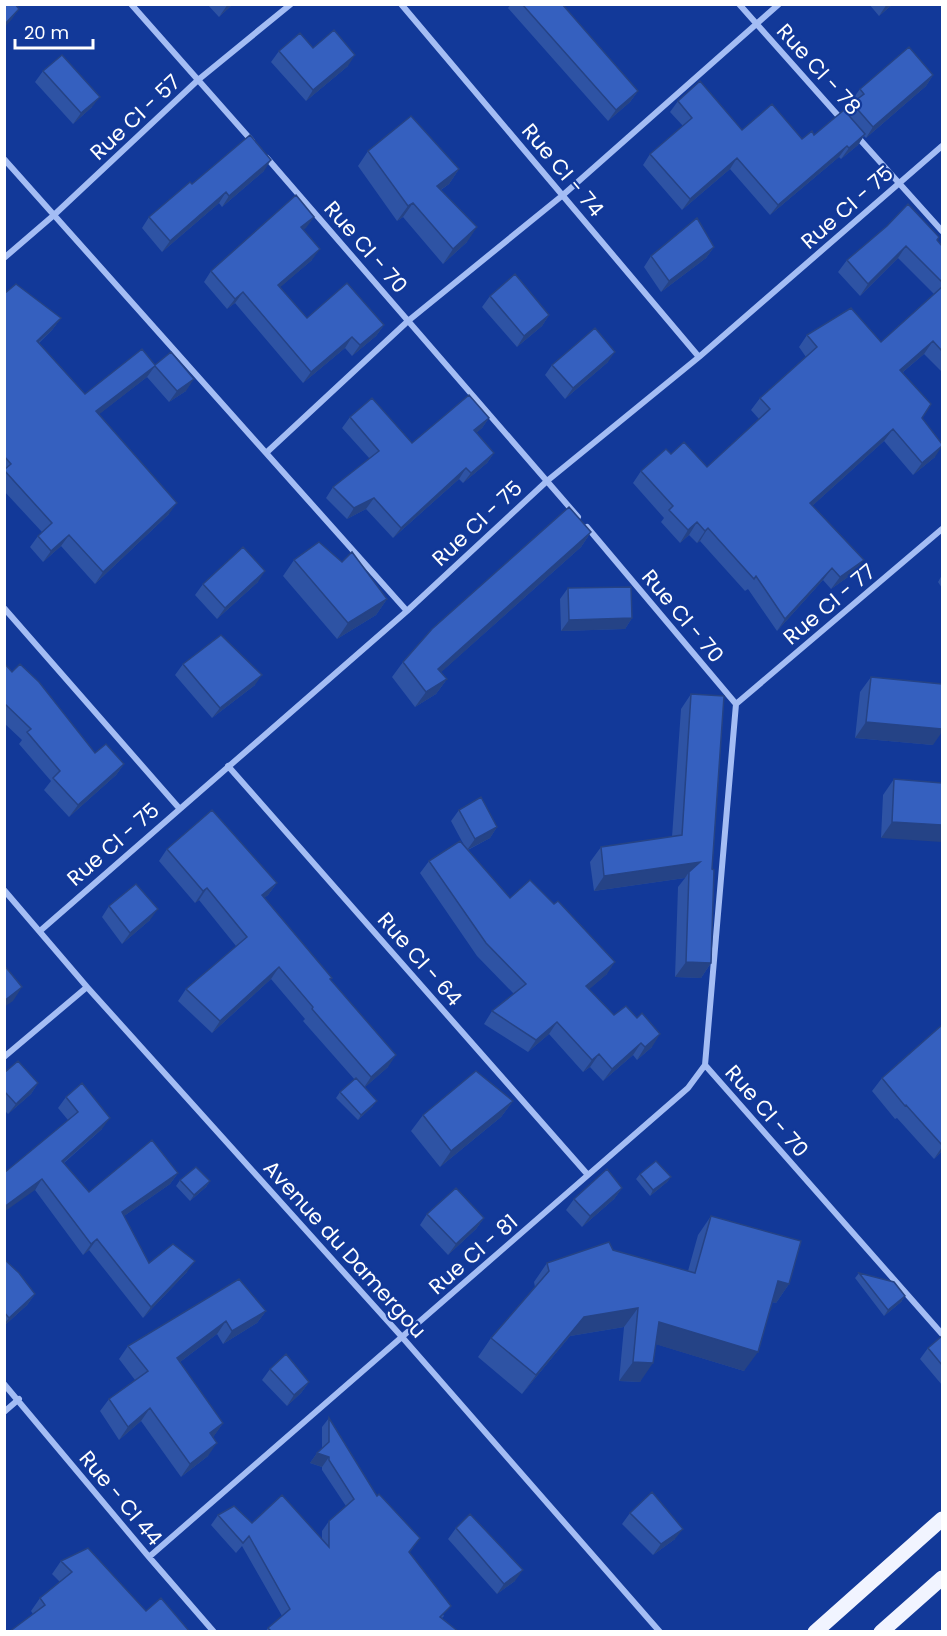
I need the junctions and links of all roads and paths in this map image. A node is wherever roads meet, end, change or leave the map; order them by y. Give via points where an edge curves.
1 (131, 4) edge
2 (291, 4) edge
3 (401, 4) edge
4 (739, 4) edge
5 (779, 4) edge
6 (756, 24) junction
7 (198, 80) junction
8 (844, 123) edge
9 (852, 131) edge
10 (942, 146) edge
11 (4, 159) edge
12 (900, 182) junction
13 (562, 195) junction
14 (54, 214) junction
15 (942, 231) edge
16 (4, 258) edge
17 (408, 321) junction
18 (699, 357) junction
19 (266, 453) junction
20 (547, 481) junction
21 (942, 529) edge
22 (4, 608) edge
23 (407, 611) junction
24 (736, 704) junction
25 (228, 766) junction
26 (179, 808) junction
27 (4, 890) edge
28 (40, 931) junction
29 (87, 987) junction
30 (4, 1057) edge
31 (705, 1065) junction
32 (588, 1175) junction
33 (942, 1334) edge
34 (402, 1337) junction
35 (4, 1384) edge
36 (18, 1399) junction
37 (4, 1412) edge
38 (942, 1519) edge
39 (149, 1557) junction
40 (942, 1578) edge
41 (214, 1632) edge
42 (660, 1632) edge
43 (815, 1632) edge
44 (881, 1632) edge

1 - 7 street, Rue CI - 70
2 - 7 street, Rue CI - 57
3 - 13 street, Rue CI - 74
4 - 6 street, Rue CI - 78
5 - 6 street
6 - 8 street, Rue CI - 78
6 - 13 street
7 - 14 street, Rue CI - 57
7 - 17 street, Rue CI - 70
9 - 12 street, Rue CI - 78
10 - 12 street, Rue CI - 75
11 - 14 street
12 - 15 street
12 - 18 street, Rue CI - 75
13 - 17 street
13 - 18 street, Rue CI - 74
14 - 16 street, Rue CI - 57
14 - 19 street
17 - 19 street
17 - 20 street, Rue CI - 70
18 - 20 street, Rue CI - 75
19 - 23 street
20 - 23 street, Rue CI - 75
20 - 24 street, Rue CI - 70
21 - 24 street, Rue CI - 77
22 - 26 street
23 - 25 street, Rue CI - 75
24 - 31 street, Rue CI - 70
25 - 26 street, Rue CI - 75
25 - 32 street, Rue CI - 64
26 - 28 street, Rue CI - 75
27 - 28 street, Avenue du Damergou
28 - 29 street, Avenue du Damergou
29 - 30 street
29 - 34 street, Avenue du Damergou
31 - 32 street, Rue CI - 81 via 688,1088
31 - 33 street, Rue CI - 70
32 - 34 street, Rue CI - 81
34 - 39 street, Rue CI - 81
34 - 42 street, Avenue du Damergou
35 - 36 street, Rue - CI 44
36 - 37 street
36 - 39 street, Rue - CI 44
38 - 43 main road
39 - 41 street, Rue - CI 44
40 - 44 main road

